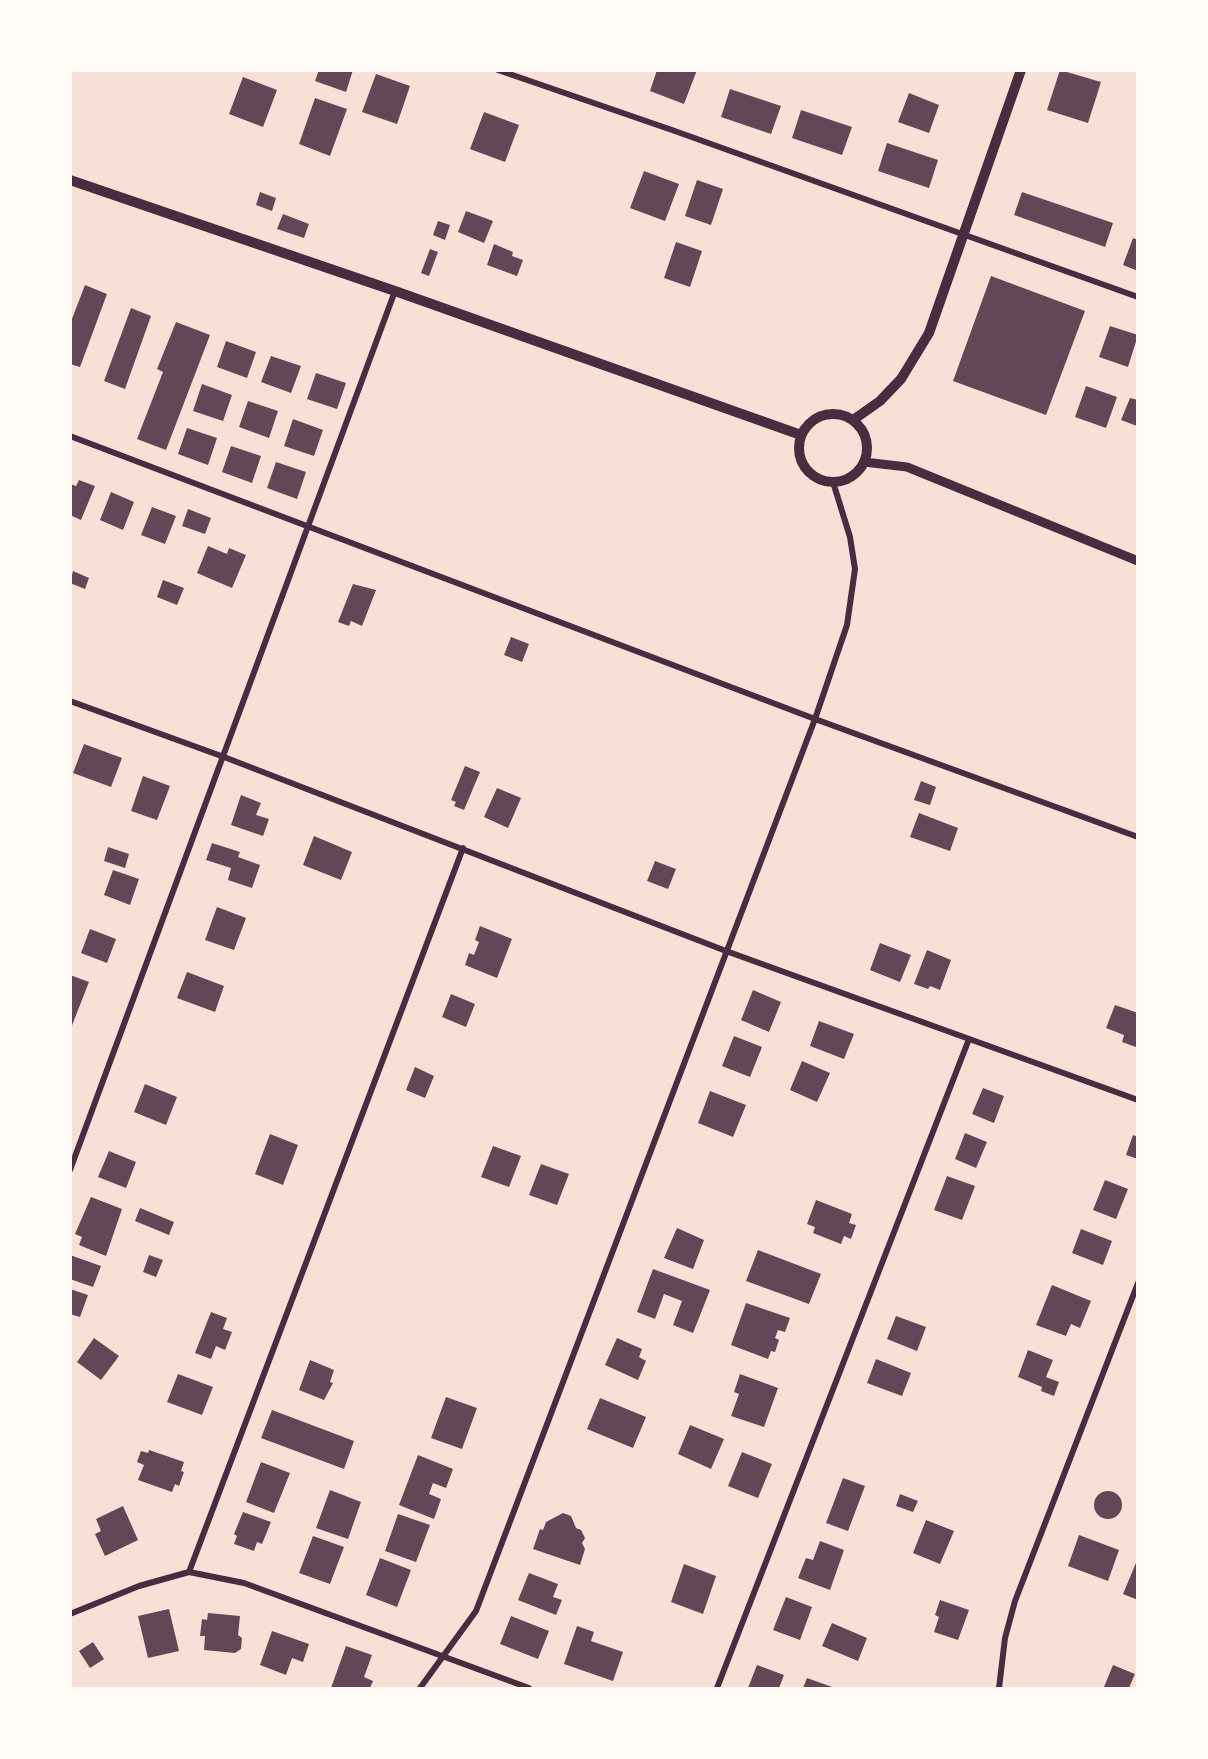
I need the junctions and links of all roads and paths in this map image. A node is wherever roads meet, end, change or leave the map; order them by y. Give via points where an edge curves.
1 (498, 70) edge
2 (1021, 70) edge
3 (70, 180) edge
4 (962, 235) junction
5 (395, 291) junction
6 (1137, 297) edge
7 (853, 420) junction
8 (801, 435) junction
9 (70, 436) edge
10 (864, 462) junction
11 (833, 482) junction
12 (308, 526) junction
13 (1137, 561) edge
14 (70, 701) edge
15 (815, 719) junction
16 (224, 757) junction
17 (1137, 837) edge
18 (462, 848) junction
19 (726, 951) junction
20 (969, 1039) junction
21 (1137, 1100) edge
22 (70, 1170) edge
23 (1137, 1283) edge
24 (189, 1572) junction
25 (70, 1614) edge
26 (442, 1656) junction
27 (420, 1689) edge
28 (529, 1689) edge
29 (717, 1689) edge
30 (999, 1689) edge

1 - 4 street
2 - 4 main road
3 - 5 main road
4 - 6 street
4 - 7 main road via 917,357 880,401
5 - 8 main road
5 - 12 street
7 - 8 main road via 842,415 821,416
7 - 10 main road via 866,439
8 - 11 main road via 799,450 807,470 815,477
9 - 12 street
10 - 11 main road via 848,478
10 - 13 street via 907,467
11 - 15 street via 850,537 855,570 847,626
12 - 15 street
12 - 16 street
14 - 16 street
15 - 17 street
15 - 19 street
16 - 18 street
16 - 22 street
18 - 19 street
18 - 24 street
19 - 20 street
19 - 26 street via 476,1611
20 - 21 street
20 - 29 street
23 - 30 street via 1015,1601 1005,1638
24 - 25 street via 139,1586
24 - 26 street via 244,1582
26 - 27 street
26 - 28 street

